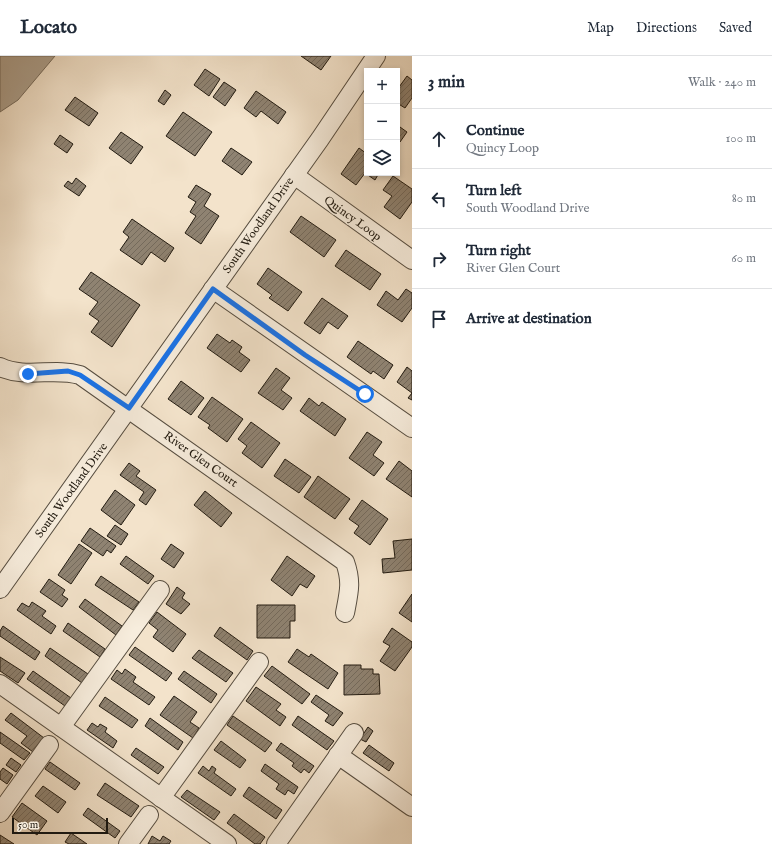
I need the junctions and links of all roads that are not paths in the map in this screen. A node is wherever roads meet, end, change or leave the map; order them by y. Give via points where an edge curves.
1 (376, 56) edge
2 (294, 176) junction
3 (412, 260) edge
4 (213, 289) junction
5 (0, 367) edge
6 (129, 408) junction
7 (412, 428) edge
8 (0, 589) edge
9 (160, 590) dead end
10 (345, 612) dead end
11 (259, 662) dead end
12 (0, 684) edge
13 (61, 727) junction
14 (354, 733) dead end
15 (49, 745) dead end
16 (338, 755) junction
17 (161, 798) junction
18 (412, 807) edge
19 (0, 813) edge
20 (149, 815) dead end
21 (128, 844) edge
22 (227, 844) edge
23 (276, 844) edge

1 - 2 street, South Woodland Drive
2 - 3 street, Quincy Loop
2 - 4 street, South Woodland Drive
4 - 6 street, South Woodland Drive
4 - 7 street
5 - 6 street, River Glen Court via 28,374 68,371 80,375
6 - 8 street, South Woodland Drive
6 - 10 street, River Glen Court via 345,562 350,577
9 - 13 street
11 - 17 street
12 - 13 street
13 - 17 street
14 - 16 street
15 - 19 street
16 - 18 street
16 - 23 street
17 - 22 street
20 - 21 street

